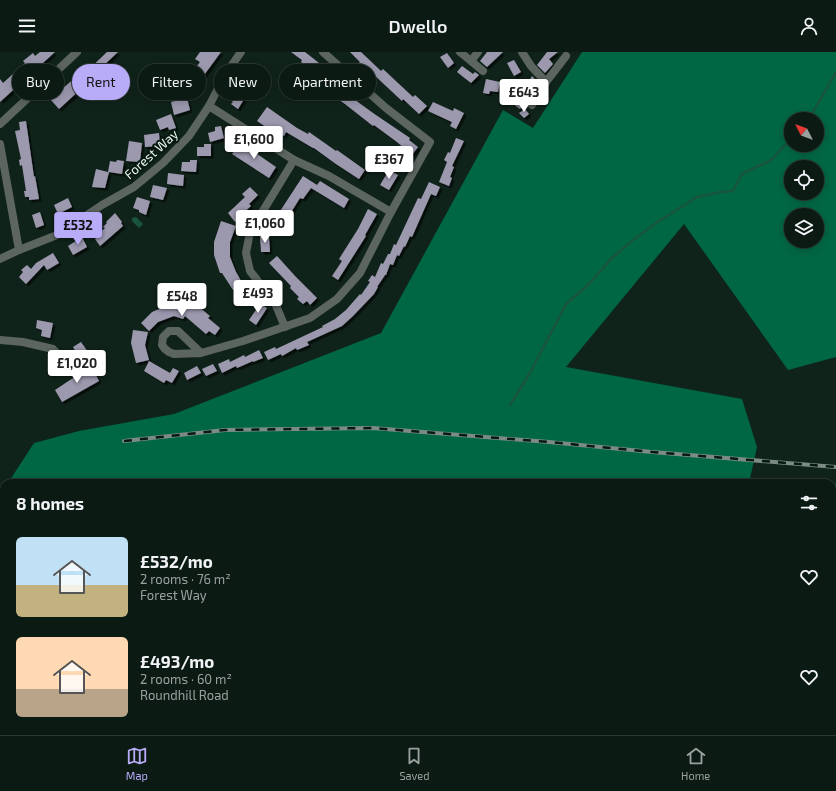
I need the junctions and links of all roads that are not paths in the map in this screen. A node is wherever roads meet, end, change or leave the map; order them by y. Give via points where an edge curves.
1 (78, 52) edge
2 (241, 52) edge
3 (323, 52) edge
4 (460, 52) edge
5 (478, 52) edge
6 (522, 52) edge
7 (566, 56) dead end
8 (471, 61) junction
9 (483, 71) dead end
10 (546, 82) junction
11 (532, 104) dead end
12 (210, 106) junction
13 (0, 124) edge
14 (0, 144) edge
15 (294, 160) junction
16 (391, 212) junction
17 (19, 250) junction
18 (0, 259) edge
19 (285, 327) junction
20 (0, 340) edge
21 (201, 352) junction
22 (67, 364) dead end

1 - 13 street
2 - 12 street, Forest Way via 225,75
3 - 16 street via 386,108 430,142
4 - 8 street
5 - 8 street
6 - 10 street
7 - 10 street
8 - 9 street
10 - 11 street
12 - 15 street
12 - 17 street, Forest Way via 188,136 163,163 134,187 57,235
14 - 17 street
15 - 16 street via 329,176
15 - 19 street via 250,232 246,253 250,271 275,303
16 - 19 street via 360,273 337,299 310,318
17 - 18 street, Forest Way
19 - 21 street
20 - 22 street via 53,349
21 - 21 street via 178,331 165,333 161,341 162,345 174,354

